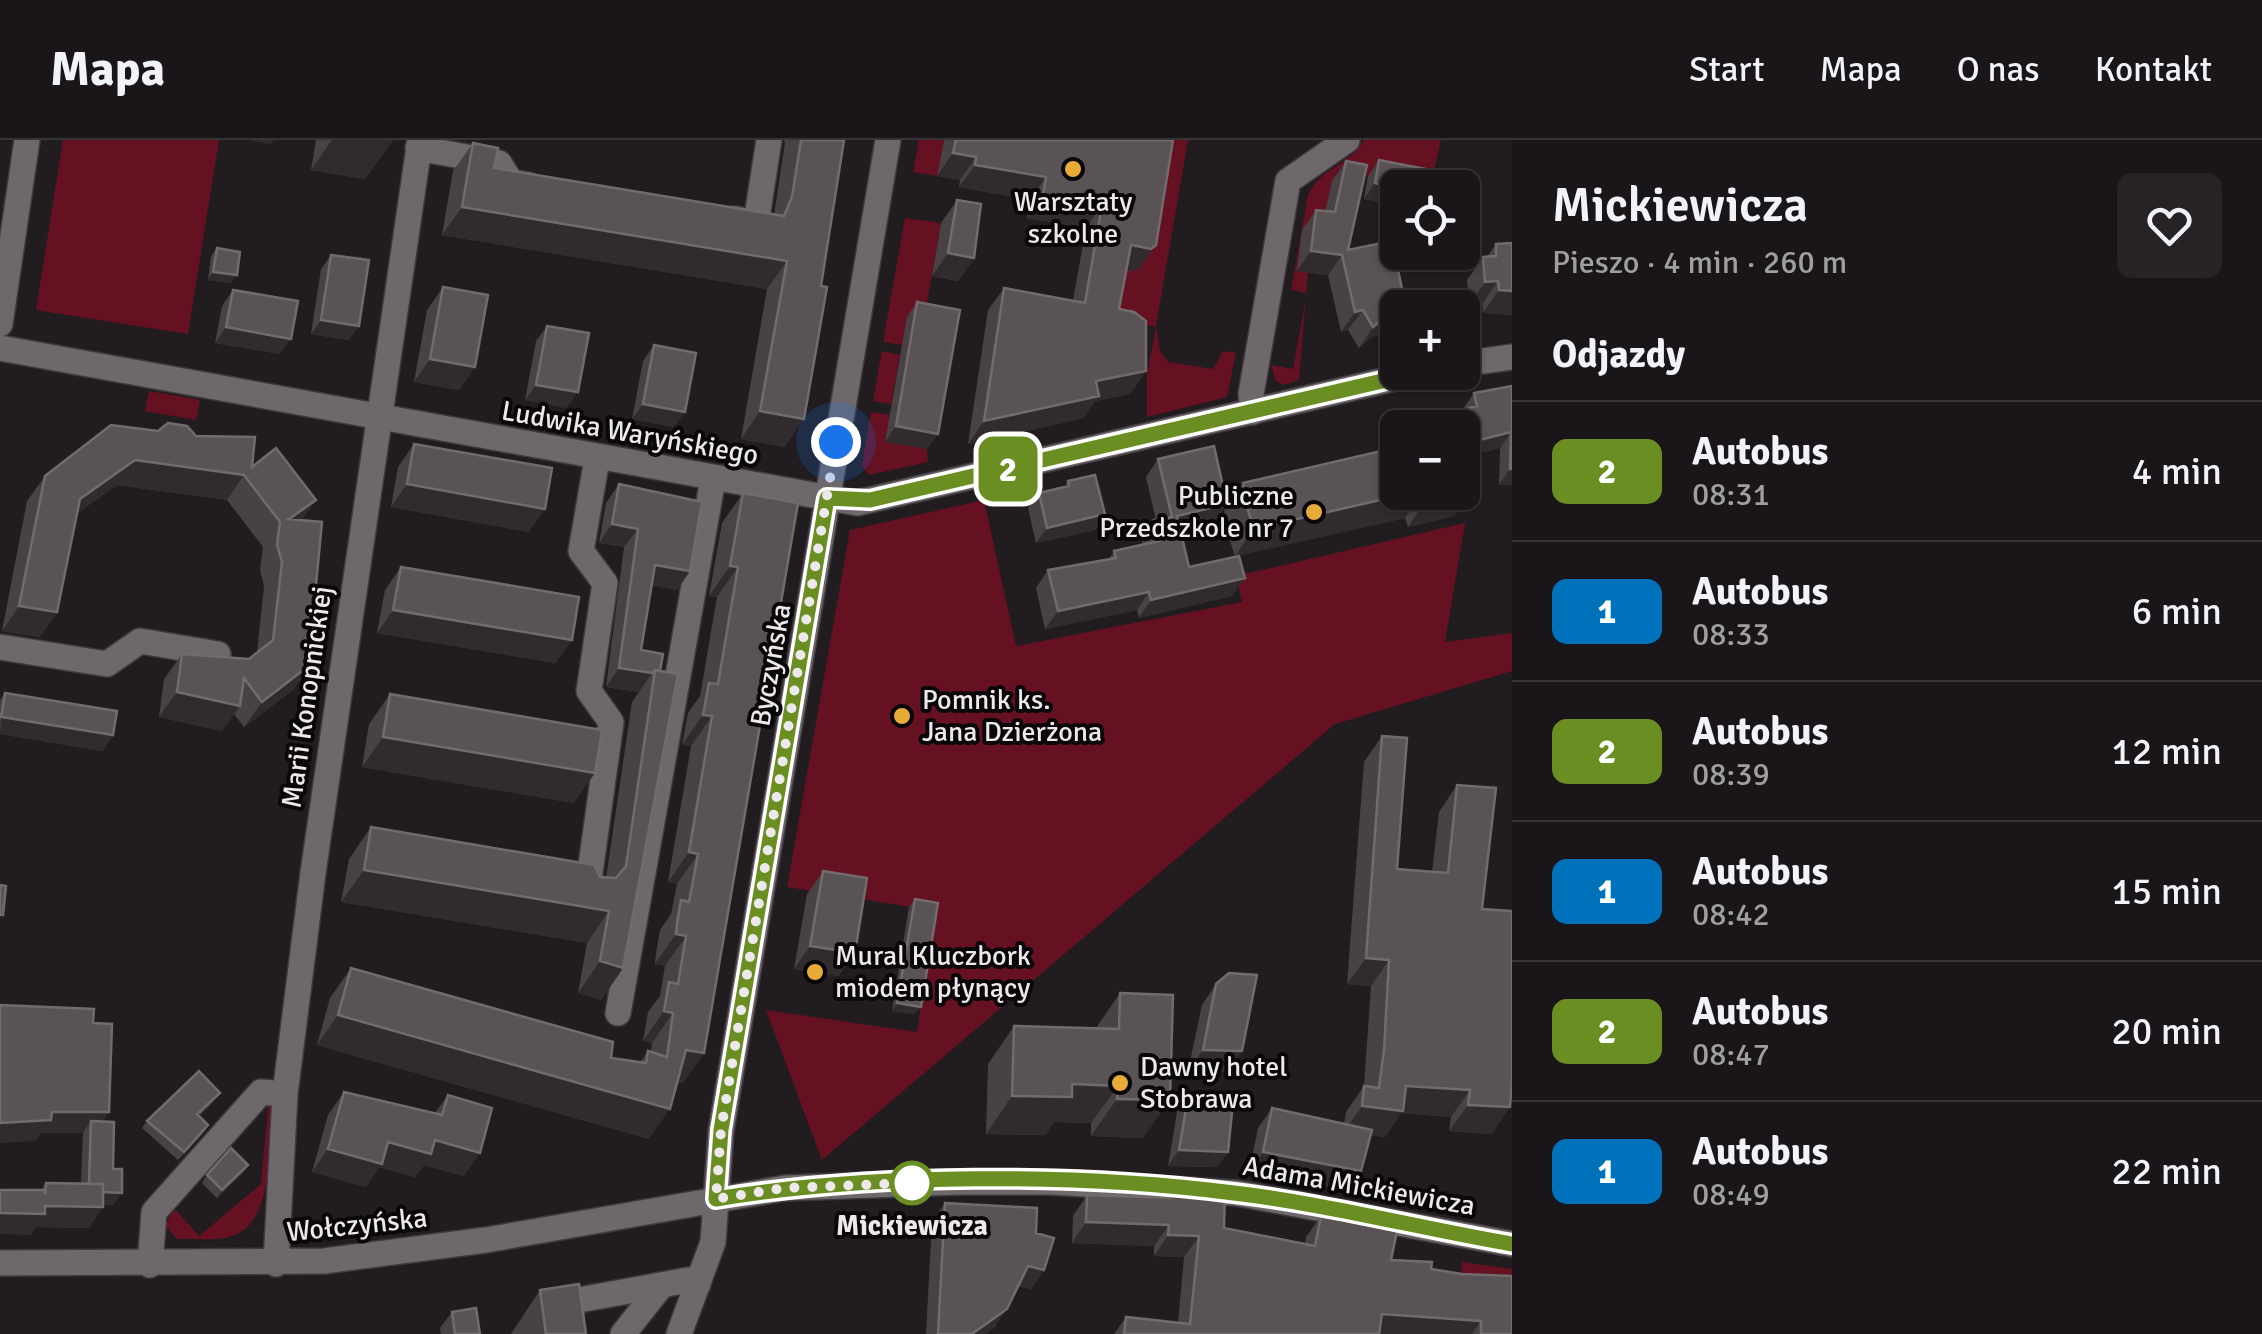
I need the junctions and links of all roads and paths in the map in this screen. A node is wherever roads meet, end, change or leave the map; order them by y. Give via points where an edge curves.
1 (769, 140) edge
2 (888, 140) edge
3 (1347, 140) edge
4 (18, 141) edge
5 (419, 144) edge
6 (549, 188) edge
7 (718, 216) edge
8 (0, 324) edge
9 (0, 348) edge
10 (1512, 356) edge
11 (1480, 361) edge
12 (1380, 382) edge
13 (1252, 412) junction
14 (376, 418) junction
15 (597, 459) junction
16 (713, 479) junction
17 (827, 498) junction
18 (0, 647) edge
19 (218, 654) edge
20 (586, 896) edge
21 (618, 1013) dead end
22 (284, 1094) junction
23 (716, 1199) junction
24 (1512, 1244) edge
25 (0, 1263) edge
26 (276, 1264) junction
27 (150, 1265) junction
28 (698, 1284) junction
29 (661, 1286) junction
30 (566, 1334) edge
31 (623, 1334) edge
32 (679, 1334) edge

1 - 7 street via 756,222
2 - 17 street, Byczyńska
3 - 13 street via 1288,181
4 - 8 street
5 - 6 street via 498,163 511,182
5 - 14 street, Marii Konopnickiej
9 - 14 street, Ludwika Waryńskiego
10 - 11 street
12 - 13 street, Ludwika Waryńskiego
13 - 17 street, Ludwika Waryńskiego via 870,500
14 - 15 street, Ludwika Waryńskiego
14 - 22 street, Marii Konopnickiej
15 - 16 street, Ludwika Waryńskiego
15 - 20 street via 581,550 606,583 589,691 611,722
16 - 17 street, Ludwika Waryńskiego
16 - 21 street
17 - 23 street, Byczyńska via 721,1130
18 - 19 street via 107,664 140,641
22 - 26 street, Marii Konopnickiej
22 - 27 street via 261,1092 154,1212
23 - 24 street, Adama Mickiewicza via 801,1186 1145,1185 1236,1193
23 - 26 street, Wołczyńska via 375,1256
23 - 28 street, Byczyńska
25 - 27 street, Wołczyńska
26 - 27 street, Wołczyńska
28 - 29 street
28 - 32 street, Byczyńska
29 - 30 street via 579,1300 566,1312
29 - 31 street

